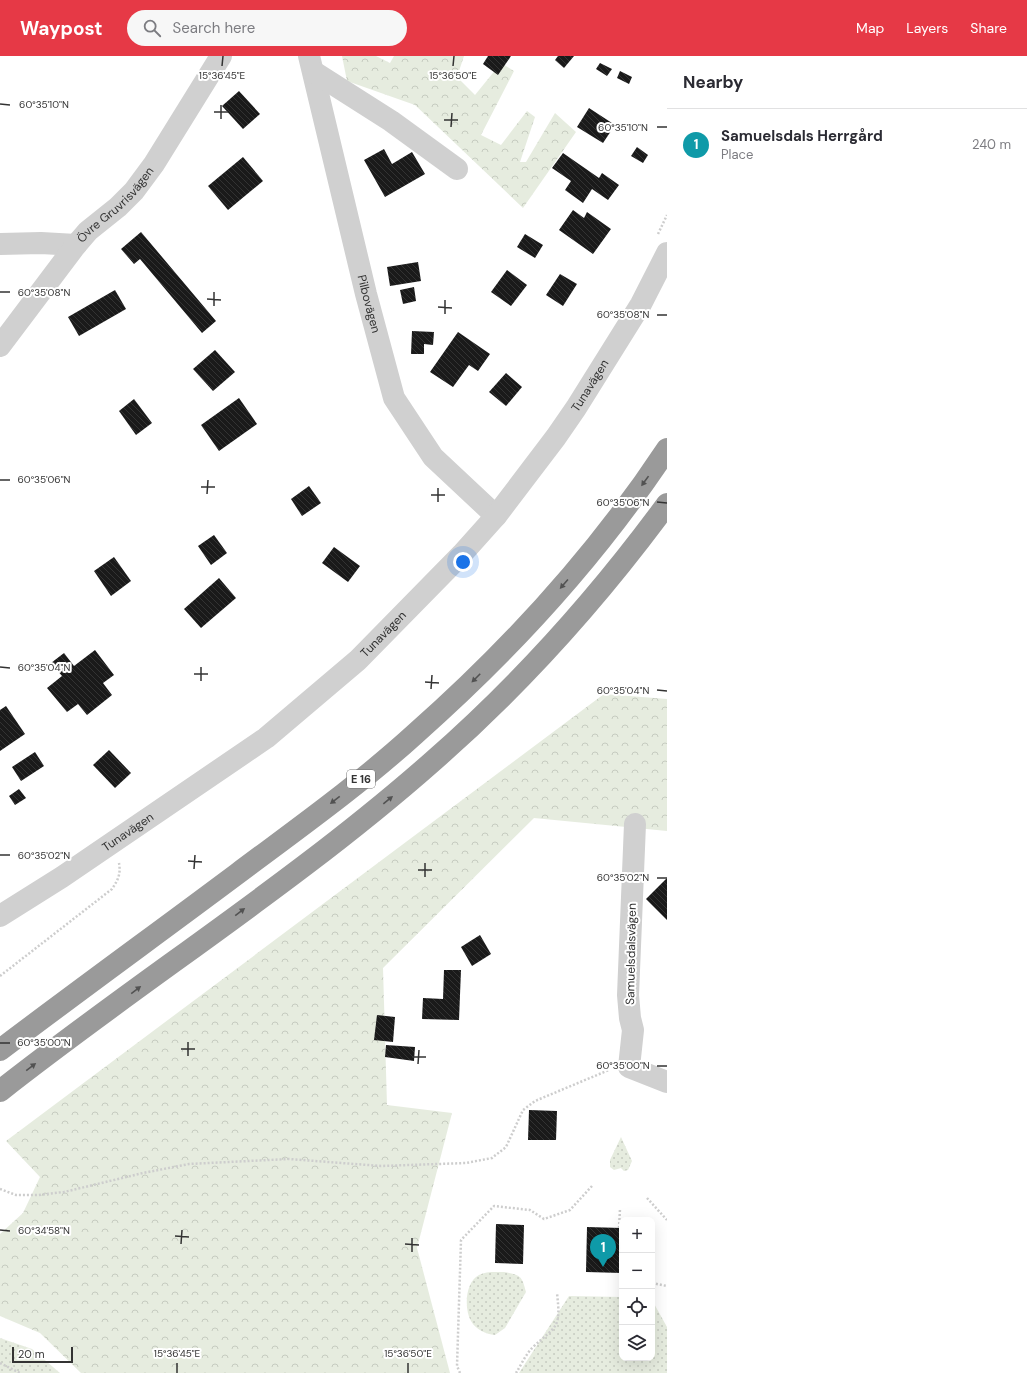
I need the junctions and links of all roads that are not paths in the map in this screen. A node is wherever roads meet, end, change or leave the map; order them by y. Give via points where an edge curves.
1 (221, 56) edge
2 (311, 64) edge
3 (457, 169) dead end
4 (0, 244) edge
5 (76, 245) junction
6 (667, 253) edge
7 (0, 346) edge
8 (667, 450) edge
9 (667, 504) edge
10 (496, 516) junction
11 (635, 824) dead end
12 (0, 916) edge
13 (0, 1050) edge
14 (667, 1082) edge
15 (0, 1091) edge

1 - 5 street, Övre Gruvrisvägen via 154,164 134,191 88,231
2 - 3 street
2 - 10 street, Pilbovägen via 366,294 394,398 433,457
4 - 5 street
5 - 7 street, Övre Gruvrisvägen
6 - 10 street, Tunavägen via 641,304 576,408
8 -> 13 highway, E 16 via 614,523 548,603 466,688 414,735 283,840
15 -> 9 highway, E 16 via 322,851 432,762 485,714 569,627
10 - 12 street, Tunavägen via 358,660 266,738
11 - 14 street, Samuelsdalsvägen via 628,995 634,1030 629,1067

